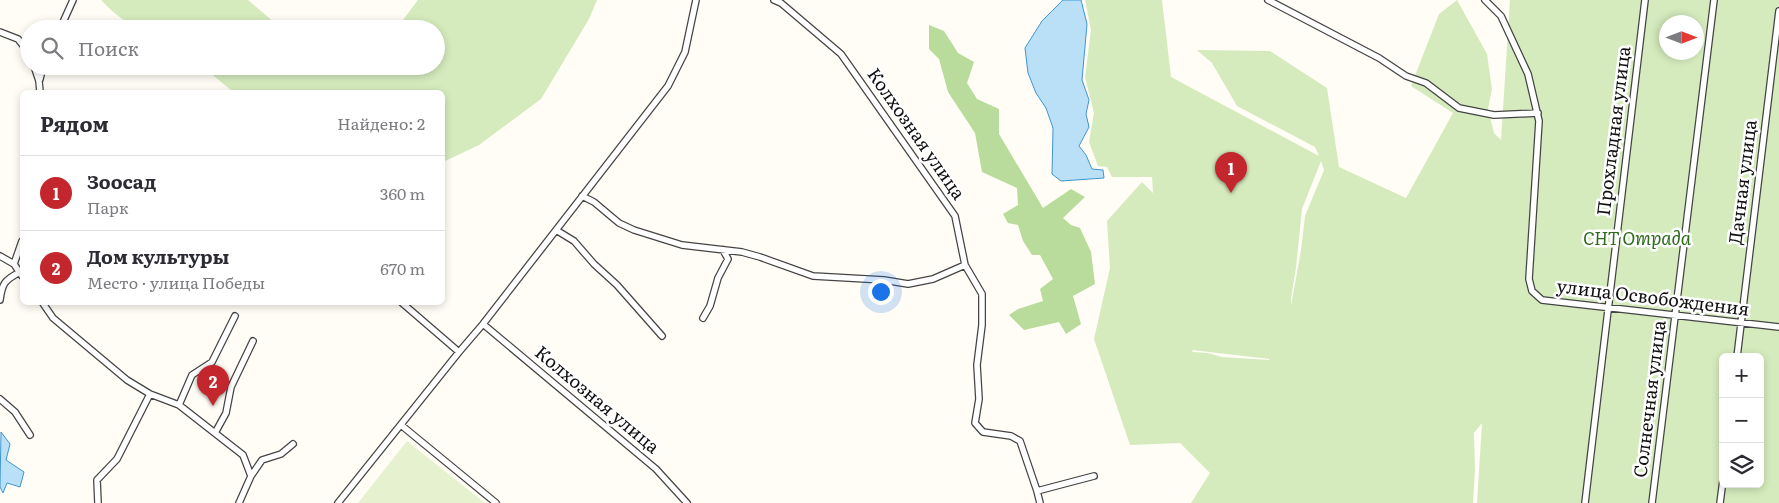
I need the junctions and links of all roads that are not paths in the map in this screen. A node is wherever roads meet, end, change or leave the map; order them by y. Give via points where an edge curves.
1 (73, 0) edge
2 (696, 0) edge
3 (774, 0) edge
4 (1268, 0) edge
5 (1485, 0) edge
6 (1645, 0) edge
7 (1714, 0) edge
8 (1779, 11) edge
9 (64, 20) edge
10 (0, 32) edge
11 (20, 42) edge
12 (37, 75) edge
13 (41, 75) edge
14 (39, 81) junction
15 (40, 90) edge
16 (1538, 113) junction
17 (582, 196) junction
18 (556, 230) junction
19 (20, 247) edge
20 (723, 250) junction
21 (0, 256) edge
22 (14, 264) junction
23 (965, 265) junction
24 (20, 273) edge
25 (20, 274) edge
26 (0, 300) edge
27 (44, 305) edge
28 (404, 305) edge
29 (1608, 308) junction
30 (1675, 315) junction
31 (235, 316) dead end
32 (703, 318) dead end
33 (1741, 323) junction
34 (483, 324) junction
35 (1779, 327) edge
36 (662, 336) dead end
37 (252, 341) dead end
38 (459, 352) junction
39 (1737, 353) edge
40 (150, 394) junction
41 (0, 399) edge
42 (180, 405) junction
43 (401, 424) junction
44 (215, 433) junction
45 (30, 435) dead end
46 (293, 444) dead end
47 (251, 476) junction
48 (1094, 476) dead end
49 (1722, 488) edge
50 (1037, 491) junction
51 (98, 503) edge
52 (239, 503) edge
53 (338, 503) edge
54 (496, 503) edge
55 (687, 503) edge
56 (1040, 503) edge
57 (1585, 503) edge
58 (1652, 503) edge
59 (1720, 503) edge

1 - 9 street
2 - 17 street via 685,52 668,86
3 - 23 street, Колхозная улица via 841,54 955,216
4 - 16 street via 1379,58 1406,76 1426,83 1459,108 1494,116
5 - 16 street, улица Освобождения via 1501,16 1528,74
6 - 29 street, Прохладная улица
7 - 30 street, Солнечная улица
8 - 33 street, Дачная улица
10 - 11 street
12 - 14 street
13 - 14 street
14 - 15 street
16 - 29 street, улица Освобождения via 1529,279 1532,291 1542,300
17 - 18 street
17 - 20 street via 634,230 682,244
18 - 34 street
18 - 36 street via 574,242
19 - 22 street
20 - 23 street via 760,257 814,276 908,284 933,279
20 - 32 street via 728,259
21 - 22 street
22 - 24 street
23 - 50 street, Колхозная улица via 982,294 976,423 983,432 1011,436 1020,441
25 - 26 street via 7,279
27 - 40 street via 53,318 127,380
28 - 38 street
29 - 30 street, улица Освобождения
29 - 57 street, Прохладная улица
30 - 33 street, улица Освобождения
30 - 58 street, Солнечная улица
31 - 42 street via 212,362 192,375
33 - 35 street, улица Освобождения
33 - 39 street, Дачная улица
34 - 38 street
34 - 55 street, Колхозная улица via 656,469
37 - 44 street via 231,387 226,413
38 - 43 street
40 - 42 street
40 - 51 street via 117,459 96,480
41 - 45 street via 16,412
42 - 44 street
43 - 53 street
43 - 54 street
44 - 47 street via 243,455
46 - 47 street via 281,454 262,460
47 - 52 street
48 - 50 street
49 - 59 street
50 - 56 street

